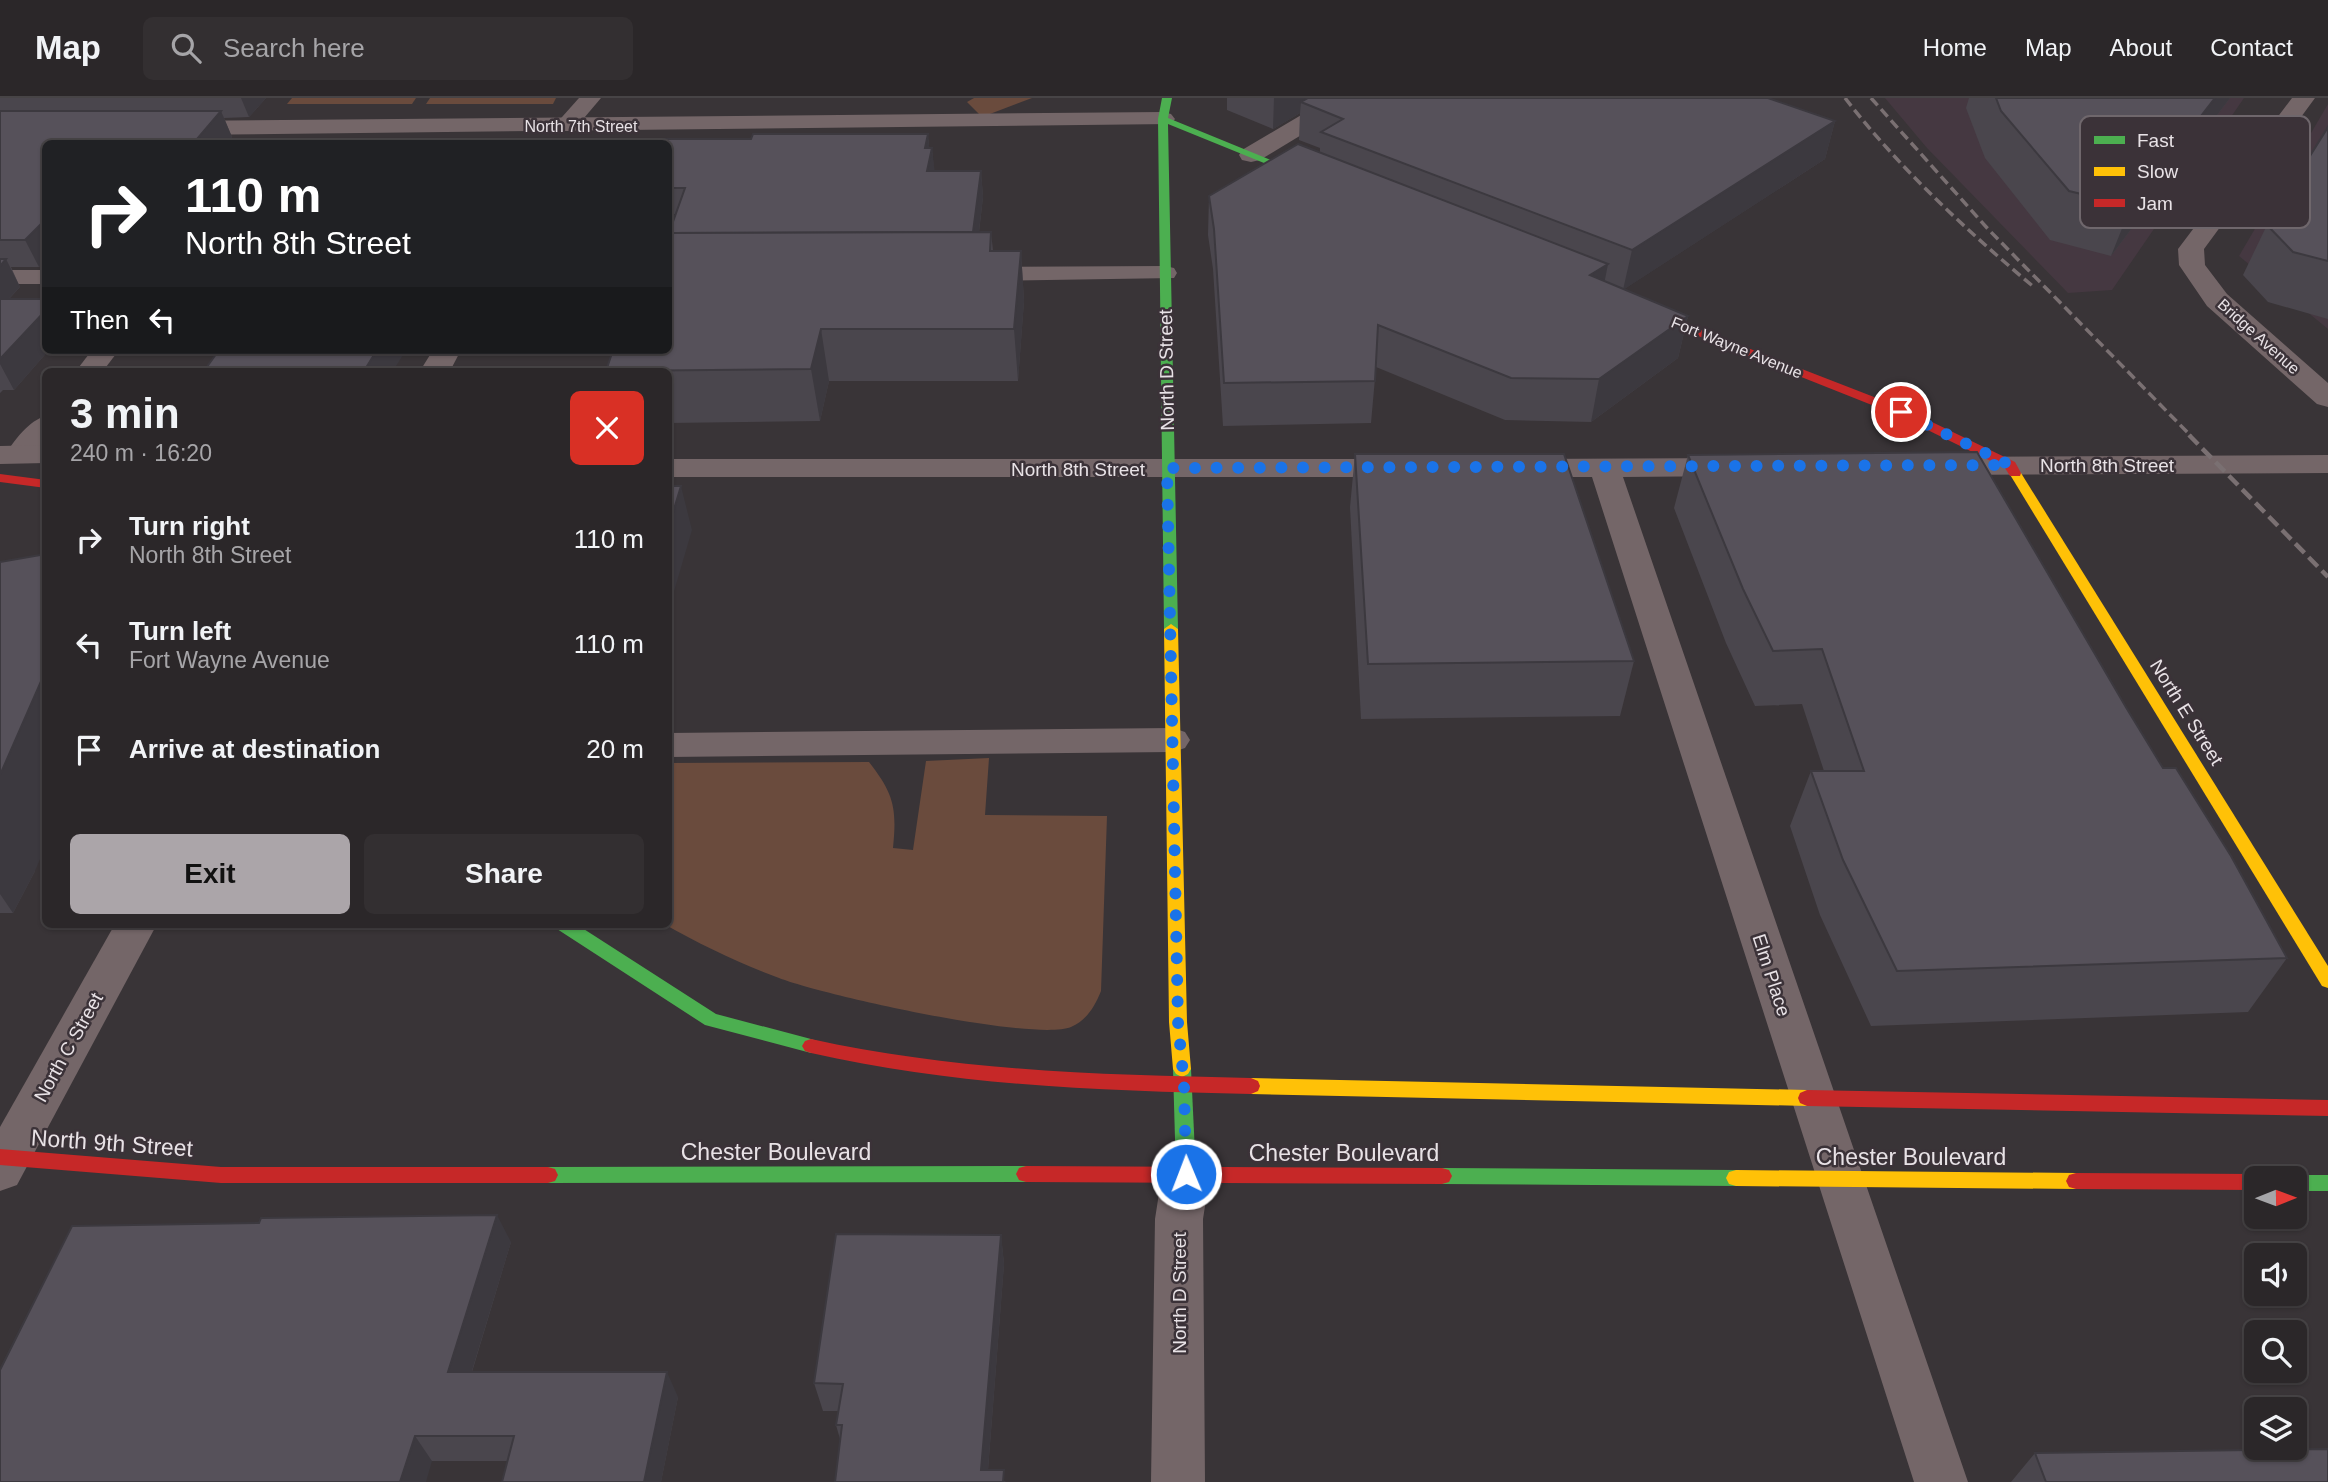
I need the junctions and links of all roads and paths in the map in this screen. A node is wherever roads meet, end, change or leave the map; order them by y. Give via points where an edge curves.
1 (592, 98) edge
2 (1110, 98) edge
3 (1346, 98) edge
4 (2304, 98) edge
5 (1165, 109) edge
6 (2291, 116) edge
7 (152, 128) edge
8 (560, 135) edge
9 (1251, 155) junction
10 (1328, 185) edge
11 (2207, 228) edge
12 (958, 274) edge
13 (1165, 274) junction
14 (0, 277) edge
15 (42, 277) edge
16 (1621, 302) edge
17 (103, 354) edge
18 (91, 368) edge
19 (2328, 398) edge
20 (42, 429) edge
21 (16, 460) edge
22 (2328, 464) edge
23 (2010, 465) junction
24 (1898, 466) edge
25 (1604, 467) junction
26 (1772, 467) edge
27 (672, 468) edge
28 (1167, 468) junction
29 (1441, 468) edge
30 (1482, 468) edge
31 (42, 481) edge
32 (1172, 740) junction
33 (672, 745) edge
34 (134, 928) edge
35 (569, 928) edge
36 (2328, 981) edge
37 (1184, 1085) junction
38 (2328, 1108) edge
39 (2, 1162) edge
40 (1186, 1174) junction
41 (221, 1175) joint
42 (2244, 1182) edge
43 (2307, 1183) edge
44 (2328, 1183) edge
45 (1178, 1482) edge
46 (1941, 1482) edge

1 - 8 lane
2 - 5 street
3 - 9 street
4 - 6 street, Bridge Avenue
5 - 8 street, North 7th Street
5 - 9 main road
5 - 13 main road, North D Street
7 - 8 street, North 7th Street
9 - 10 main road
11 - 19 street, Bridge Avenue via 2191,249 2192,265 2217,300
12 - 13 lane
13 - 28 main road, North D Street
14 - 15 lane
16 - 23 main road, Fort Wayne Avenue via 1901,412
17 - 18 lane
20 - 21 lane
21 - 31 main road
22 - 23 street, North 8th Street
23 - 24 street, North 8th Street
23 - 36 main road, North E Street
25 - 26 street
25 - 30 street
25 - 46 street, Elm Place
27 - 28 street, North 8th Street
28 - 29 street, North 8th Street
28 - 32 main road, North D Street
32 - 33 lane
32 - 37 main road, North D Street via 1178,1022
34 - 39 street, North C Street
35 - 37 main road via 711,1020 866,1060 995,1075
37 - 38 main road
37 - 40 main road, North D Street
39 - 41 main road, North 9th Street
40 - 41 main road, Chester Boulevard
40 - 42 main road, Chester Boulevard
40 - 45 street, North D Street via 1179,1219
43 - 44 main road

